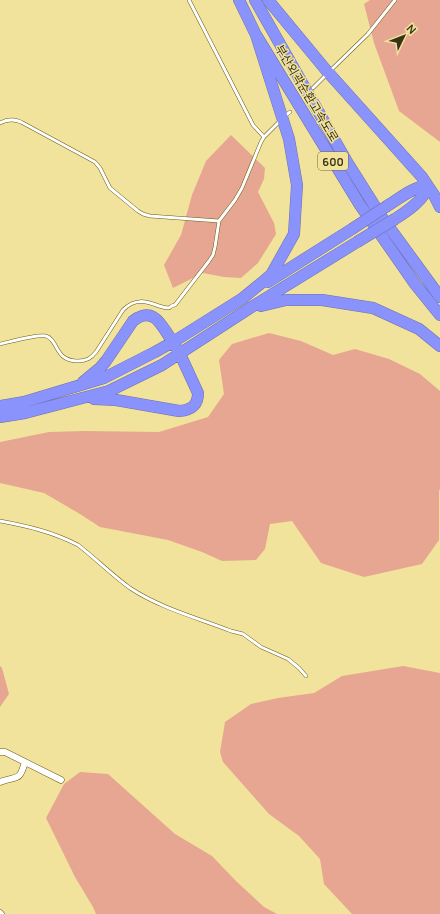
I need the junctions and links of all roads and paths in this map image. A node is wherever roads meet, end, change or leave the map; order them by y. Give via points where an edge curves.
1 (189, 0) edge
2 (239, 0) edge
3 (256, 0) edge
4 (268, 0) edge
5 (396, 0) edge
6 (256, 35) junction
7 (331, 70) dead end
8 (325, 76) dead end
9 (314, 88) dead end
10 (290, 112) dead end
11 (286, 115) dead end
12 (279, 122) dead end
13 (0, 123) edge
14 (264, 137) junction
15 (427, 186) junction
16 (440, 207) edge
17 (219, 221) junction
18 (440, 297) edge
19 (243, 298) junction
20 (250, 308) junction
21 (440, 315) edge
22 (172, 342) junction
23 (0, 344) edge
24 (440, 346) edge
25 (180, 353) junction
26 (77, 386) junction
27 (79, 399) junction
28 (0, 406) edge
29 (0, 417) edge
30 (0, 521) edge
31 (306, 676) dead end
32 (0, 752) edge
33 (25, 762) junction
34 (61, 780) dead end
35 (0, 782) edge

1 - 14 lane via 253,125
2 - 6 highway, 부산외곽순환고속도로 / 600
3 - 18 highway, 부산외곽순환고속도로 / 600 via 381,216
4 - 15 highway via 326,70 422,177
5 - 7 lane via 368,34
6 - 19 highway via 289,139 297,185 294,234 271,275
6 - 21 highway, 부산외곽순환고속도로 / 600 via 360,205
8 - 9 lane
10 - 11 lane
12 - 14 lane
13 - 17 lane via 10,119 22,122 95,162 110,188 143,214
14 - 17 lane via 242,188
15 - 16 highway
15 - 19 highway, bridge via 414,189
15 - 20 highway, bridge via 426,192 408,210
17 - 23 lane via 213,255 175,305 165,308 148,302 138,302 128,305 92,357 86,360 64,358 49,338 44,336
19 - 22 highway
20 - 24 highway via 286,300 322,300 373,308 419,329
20 - 25 highway
22 - 25 highway
22 - 26 highway via 104,378
22 - 26 highway via 152,316 137,318 130,324 100,368
25 - 27 highway via 162,365 109,391
25 - 27 highway via 198,393 195,404 186,411 109,399
26 - 28 highway via 24,402
27 - 29 highway
30 - 31 lane via 56,535 73,542 146,598 243,634 261,647 288,659
32 - 33 street
33 - 34 street
33 - 35 street via 18,777

